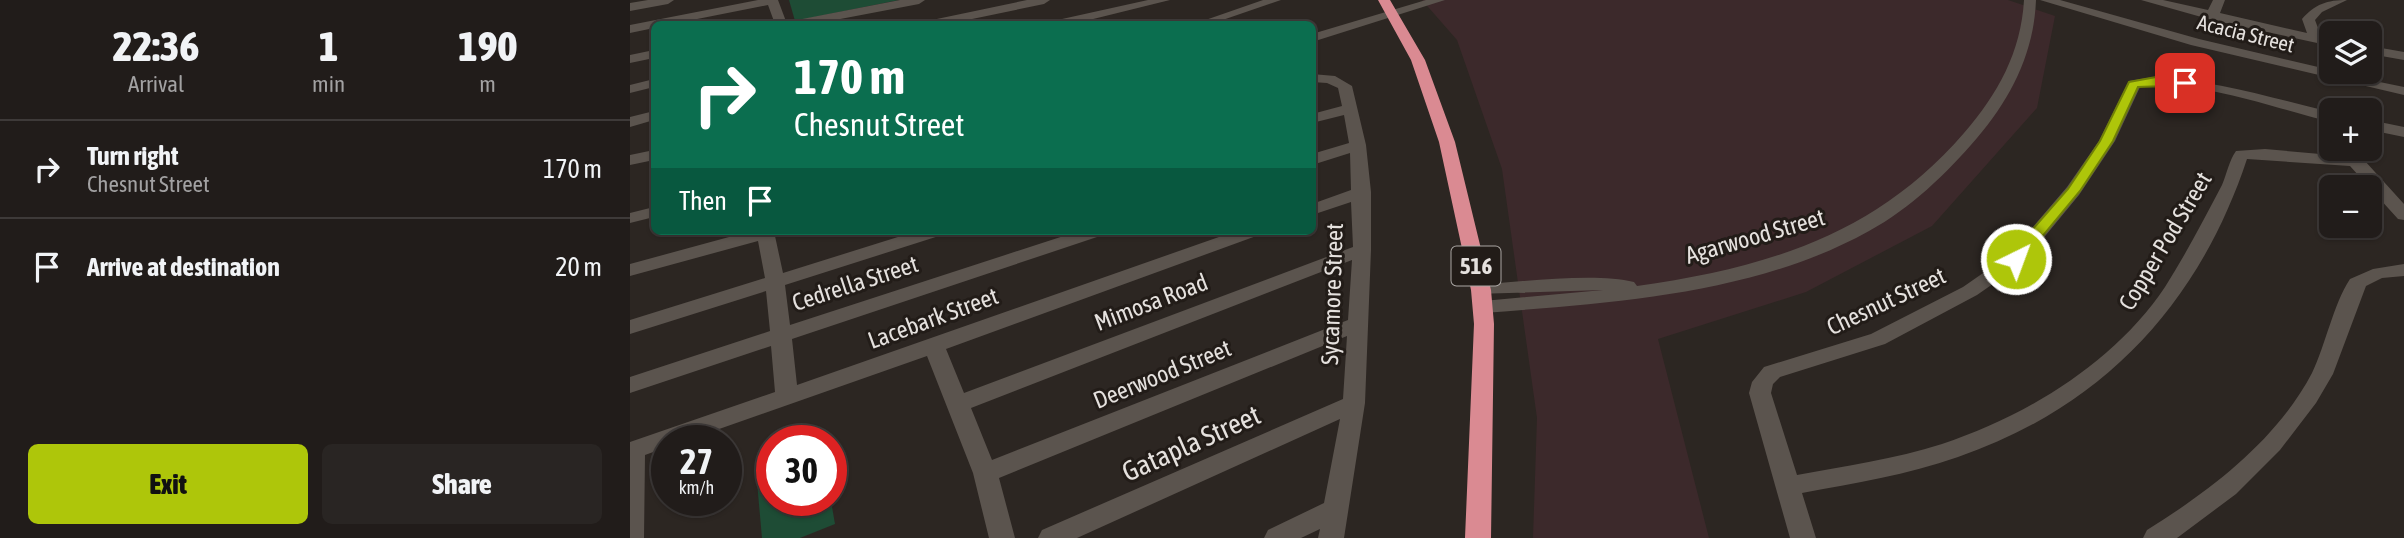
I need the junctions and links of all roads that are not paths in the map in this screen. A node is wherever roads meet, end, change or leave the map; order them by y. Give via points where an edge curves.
1 (668, 0) edge
2 (919, 0) edge
3 (1044, 0) edge
4 (1164, 0) edge
5 (1275, 0) edge
6 (1415, 0) edge
7 (1439, 0) edge
8 (2147, 0) edge
9 (2219, 0) edge
10 (2341, 0) edge
11 (772, 1) edge
12 (2032, 1) edge
13 (630, 7) edge
14 (1389, 8) edge
15 (2212, 16) junction
16 (671, 21) edge
17 (781, 21) edge
18 (812, 21) edge
19 (933, 21) edge
20 (949, 21) edge
21 (1071, 21) edge
22 (1209, 21) edge
23 (651, 25) edge
24 (630, 29) edge
25 (1316, 29) edge
26 (1316, 36) edge
27 (2316, 39) junction
28 (2319, 40) edge
29 (2382, 52) edge
30 (651, 55) edge
31 (2404, 56) edge
32 (630, 59) edge
33 (1316, 78) edge
34 (651, 84) edge
35 (630, 89) edge
36 (2404, 91) edge
37 (1350, 108) junction
38 (2319, 115) edge
39 (651, 117) edge
40 (1316, 118) edge
41 (630, 122) edge
42 (2382, 127) edge
43 (2404, 132) edge
44 (1358, 145) junction
45 (2319, 155) edge
46 (651, 156) edge
47 (1316, 159) edge
48 (630, 160) edge
49 (2355, 161) edge
50 (1362, 192) junction
51 (651, 203) edge
52 (630, 207) edge
53 (1316, 209) edge
54 (651, 213) edge
55 (2404, 215) edge
56 (630, 218) edge
57 (756, 235) edge
58 (767, 235) edge
59 (923, 235) edge
60 (1085, 235) edge
61 (1242, 235) edge
62 (1362, 250) junction
63 (630, 270) edge
64 (2404, 270) edge
65 (775, 282) junction
66 (1482, 298) junction
67 (1358, 324) junction
68 (630, 327) edge
69 (780, 335) junction
70 (934, 346) junction
71 (630, 385) edge
72 (787, 397) junction
73 (1354, 403) junction
74 (959, 404) junction
75 (631, 450) edge
76 (985, 474) junction
77 (1790, 486) junction
78 (1337, 508) junction
79 (631, 530) edge
80 (1002, 538) edge
81 (1051, 538) edge
82 (1276, 538) edge
83 (1331, 538) edge
84 (1478, 538) edge
85 (1804, 538) edge
86 (2156, 538) edge

1 - 13 street
2 - 18 street
2 - 19 street
3 - 20 street
4 - 21 street
5 - 22 street
6 - 14 street
7 - 14 street
8 - 15 street
9 - 15 street
10 - 27 street via 2318,9 2308,19
11 - 16 street
11 - 17 street
12 - 36 street, Acacia Street
12 - 66 street, Agarwood Street via 2021,55 1989,114 1919,188 1847,236 1721,276 1609,297
14 - 25 street
14 - 26 street
14 - 66 highway, 516 via 1418,60 1447,142
15 - 27 street
23 - 24 street
27 - 28 street
29 - 31 street
30 - 32 street
33 - 37 street, Sycamore Street via 1345,86
34 - 35 street
37 - 40 street
37 - 44 street, Sycamore Street
38 - 77 street, Chesnut Street via 2185,83 2134,84 2107,141 2073,191 2016,259 1970,291 1890,333 1772,372 1763,382 1763,405
39 - 41 street
42 - 43 street
44 - 47 street
44 - 50 street, Sycamore Street
45 - 77 street, Copper Pod Street via 2242,154 2235,176 2166,300 2132,342 2101,370 2038,410 1971,443 1916,461
46 - 48 street
49 - 55 street
50 - 53 street
50 - 62 street, Sycamore Street
51 - 52 street
54 - 56 street
57 - 63 street
58 - 65 street
59 - 65 street
60 - 69 street, Cedrella Street
61 - 70 street, Lacebark Street
62 - 67 street, Sycamore Street
62 - 74 street, Mimosa Road
64 - 86 street via 2381,271 2357,283 2322,374 2291,422 2208,505
65 - 68 street
65 - 69 street
66 - 84 highway, 516
67 - 73 street, Sycamore Street
67 - 76 street, Deerwood Street
69 - 71 street, Cedrella Street
69 - 72 street
70 - 72 street, Lacebark Street
70 - 74 street
72 - 75 street, Lacebark Street
73 - 78 street, Sycamore Street
73 - 81 street, Gatapla Street
74 - 76 street
75 - 79 street
76 - 80 street
77 - 85 street
78 - 82 street
78 - 83 street, Sycamore Street

